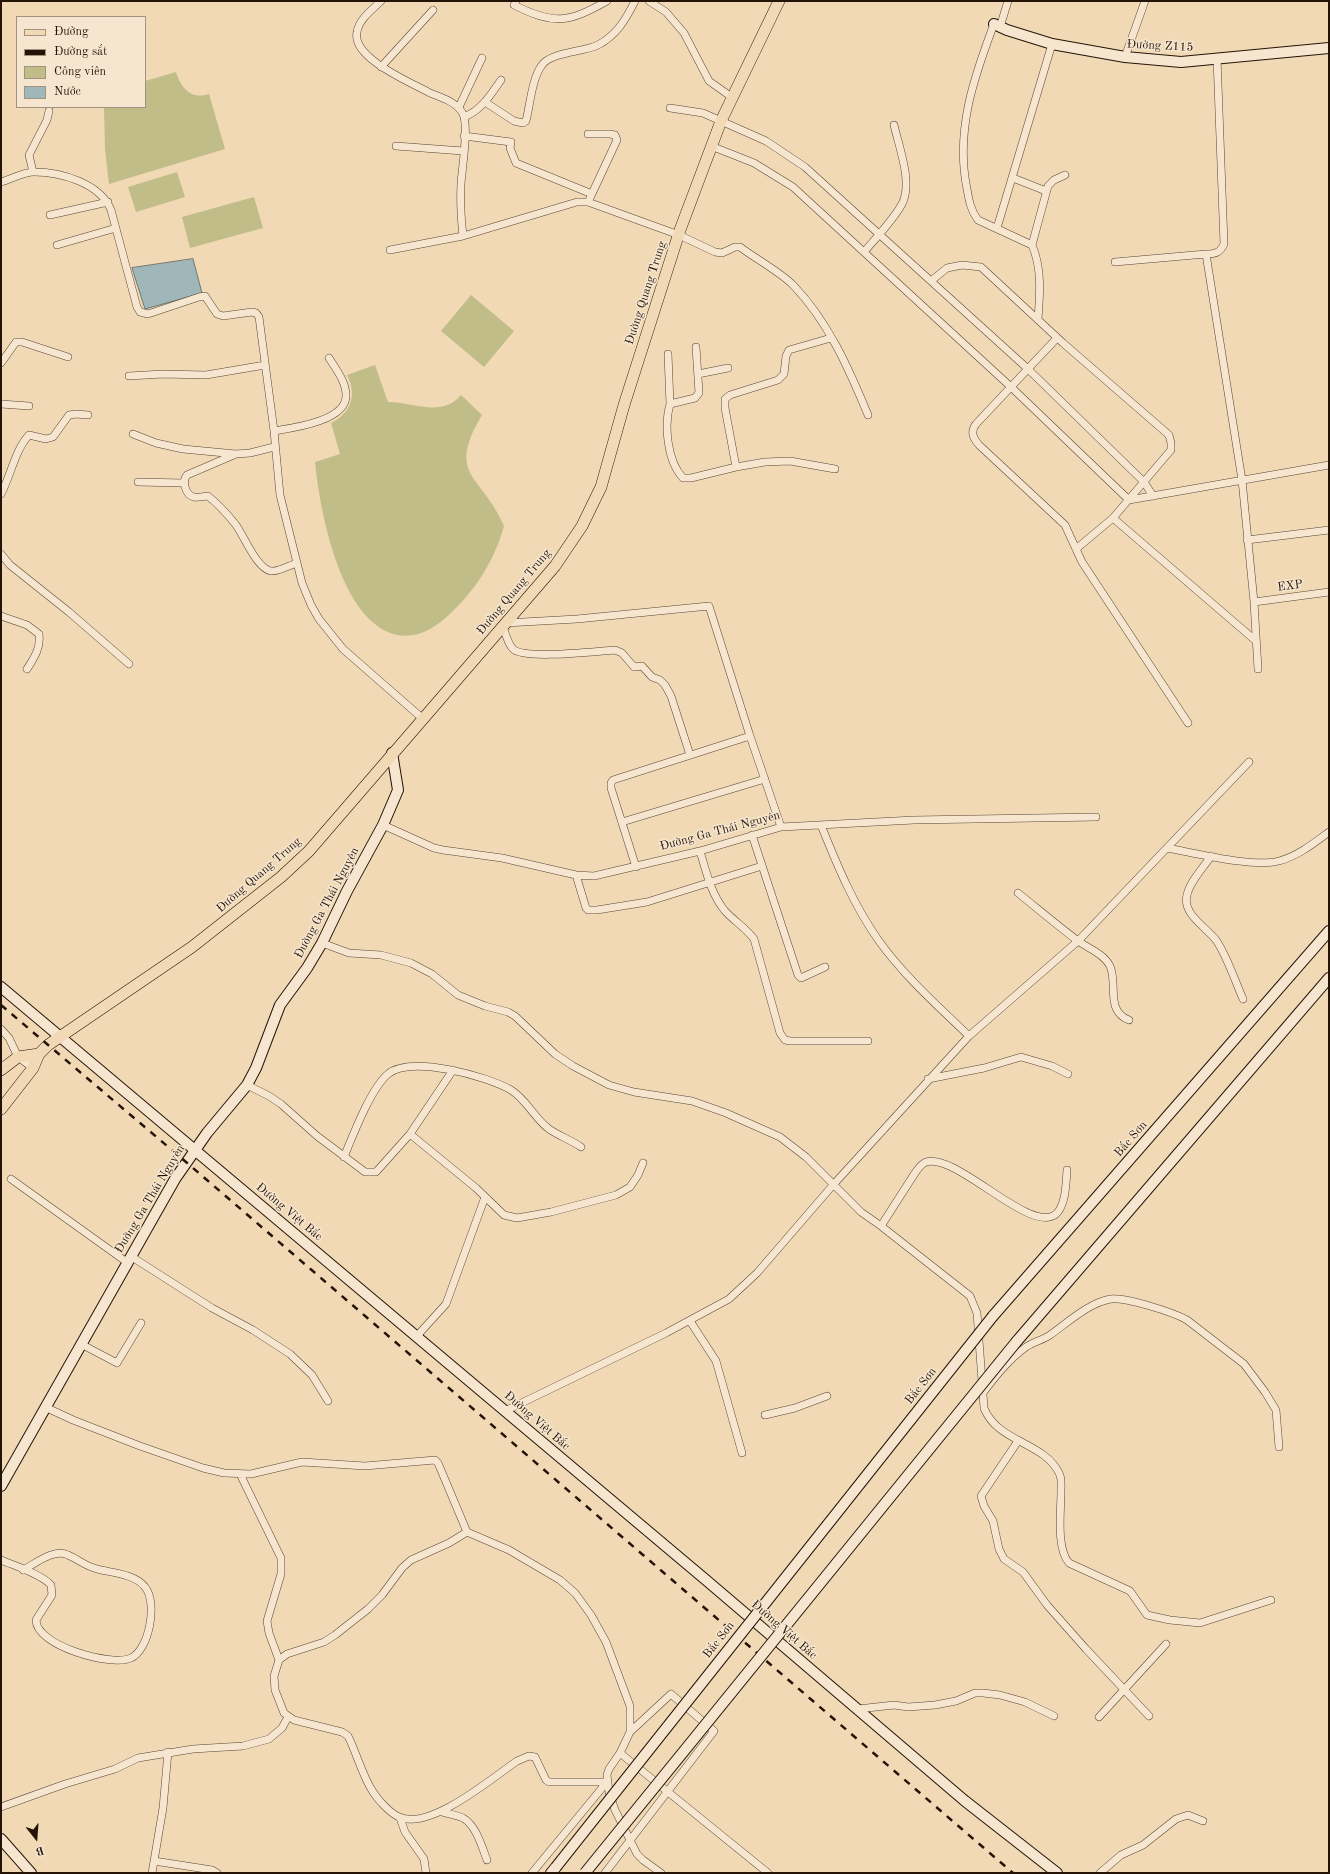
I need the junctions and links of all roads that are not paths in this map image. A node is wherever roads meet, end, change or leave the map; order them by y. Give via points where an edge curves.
1 (381, 1) edge
2 (516, 1) edge
3 (607, 1) edge
4 (635, 1) edge
5 (650, 1) edge
6 (779, 1) edge
7 (1008, 1) edge
8 (1145, 1) edge
9 (433, 10) dead end
10 (997, 26) junction
11 (1052, 44) junction
12 (1329, 48) edge
13 (1125, 57) junction
14 (482, 58) dead end
15 (1217, 58) junction
16 (382, 67) junction
17 (501, 80) dead end
18 (733, 98) junction
19 (485, 102) junction
20 (458, 108) junction
21 (670, 108) dead end
22 (49, 111) dead end
23 (464, 117) junction
24 (721, 122) junction
25 (894, 125) dead end
26 (588, 134) dead end
27 (464, 136) junction
28 (396, 146) dead end
29 (711, 146) junction
30 (463, 151) junction
31 (33, 172) junction
32 (1064, 175) dead end
33 (1013, 178) junction
34 (1, 182) edge
35 (1046, 190) junction
36 (592, 194) junction
37 (108, 202) junction
38 (588, 202) junction
39 (50, 215) dead end
40 (116, 228) junction
41 (997, 228) junction
42 (679, 234) junction
43 (879, 234) junction
44 (463, 236) junction
45 (1032, 244) junction
46 (58, 245) dead end
47 (390, 250) dead end
48 (864, 252) junction
49 (1206, 254) junction
50 (1116, 262) dead end
51 (931, 281) junction
52 (1038, 319) junction
53 (831, 338) junction
54 (1057, 338) junction
55 (696, 347) dead end
56 (668, 354) dead end
57 (68, 357) dead end
58 (329, 358) dead end
59 (1, 362) edge
60 (265, 365) junction
61 (728, 368) dead end
62 (1028, 369) junction
63 (698, 374) junction
64 (129, 376) dead end
65 (1011, 387) junction
66 (1, 404) edge
67 (670, 404) junction
68 (29, 406) dead end
69 (88, 415) dead end
70 (868, 415) dead end
71 (274, 431) junction
72 (133, 434) dead end
73 (274, 447) junction
74 (236, 454) junction
75 (1329, 465) edge
76 (736, 467) junction
77 (835, 469) dead end
78 (1242, 480) junction
79 (138, 482) dead end
80 (1144, 482) junction
81 (184, 483) junction
82 (1, 494) edge
83 (1153, 496) junction
84 (1129, 500) junction
85 (1113, 518) junction
86 (1329, 530) edge
87 (1247, 540) junction
88 (1076, 549) junction
89 (1, 554) edge
90 (297, 563) junction
91 (1329, 592) edge
92 (1254, 602) junction
93 (1, 616) edge
94 (504, 624) junction
95 (1256, 641) junction
96 (129, 664) dead end
97 (27, 669) dead end
98 (1258, 669) dead end
99 (422, 718) junction
100 (1188, 723) dead end
101 (750, 736) junction
102 (392, 753) junction
103 (690, 755) junction
104 (1249, 762) dead end
105 (765, 779) junction
106 (1096, 817) dead end
107 (622, 822) junction
108 (383, 825) junction
109 (821, 825) junction
110 (782, 827) junction
111 (1329, 832) edge
112 (752, 835) junction
113 (1167, 848) junction
114 (700, 851) junction
115 (1211, 856) junction
116 (762, 866) junction
117 (636, 867) junction
118 (576, 875) junction
119 (710, 882) junction
120 (1018, 893) dead end
121 (1329, 931) edge
122 (1078, 941) junction
123 (322, 943) junction
124 (825, 967) dead end
125 (1329, 978) edge
126 (1, 987) edge
127 (1243, 1000) dead end
128 (1129, 1020) dead end
129 (1, 1029) edge
130 (969, 1036) junction
131 (62, 1037) junction
132 (868, 1041) dead end
133 (39, 1054) junction
134 (18, 1057) junction
135 (33, 1068) junction
136 (1, 1070) edge
137 (453, 1070) junction
138 (1068, 1074) dead end
139 (928, 1079) junction
140 (247, 1086) junction
141 (1, 1109) edge
142 (410, 1134) junction
143 (581, 1147) dead end
144 (195, 1149) junction
145 (344, 1157) junction
146 (643, 1163) dead end
147 (1067, 1170) dead end
148 (11, 1179) dead end
149 (833, 1184) junction
150 (485, 1197) junction
151 (881, 1226) junction
152 (130, 1260) junction
153 (690, 1321) junction
154 (141, 1323) dead end
155 (416, 1337) junction
156 (82, 1344) junction
157 (982, 1394) junction
158 (827, 1396) dead end
159 (328, 1401) dead end
160 (45, 1407) junction
161 (505, 1411) junction
162 (765, 1415) dead end
163 (1018, 1441) junction
164 (1280, 1447) dead end
165 (742, 1453) dead end
166 (240, 1474) junction
167 (1, 1486) edge
168 (466, 1532) junction
169 (1, 1560) edge
170 (23, 1570) junction
171 (1271, 1600) dead end
172 (1166, 1644) dead end
173 (279, 1660) junction
174 (1124, 1690) junction
175 (858, 1709) junction
176 (1054, 1716) dead end
177 (1149, 1716) dead end
178 (288, 1717) junction
179 (1099, 1717) dead end
180 (630, 1732) junction
181 (168, 1752) junction
182 (620, 1753) junction
183 (607, 1782) junction
184 (669, 1792) junction
185 (1, 1807) edge
186 (442, 1812) junction
187 (400, 1818) junction
188 (1203, 1821) dead end
189 (1, 1839) edge
190 (630, 1840) junction
191 (487, 1860) dead end
192 (154, 1861) junction
193 (553, 1870) edge
194 (31, 1873) edge
195 (152, 1873) edge
196 (217, 1873) edge
197 (426, 1873) edge
198 (532, 1873) edge
199 (585, 1873) edge
200 (605, 1873) edge
201 (662, 1873) edge
202 (768, 1873) edge
203 (1057, 1873) edge
204 (1100, 1873) edge

1 - 16 street via 364,19 356,33 364,54
2 - 3 street via 514,5 535,15 562,20 579,15
4 - 19 street via 623,23 612,36 598,45 550,59 542,65 526,121 514,121
5 - 18 street via 666,12 684,33 709,81
6 - 18 main road, Đường Quang Trung
7 - 10 street
8 - 13 street
9 - 16 street
10 - 11 street, Đường Z115
10 - 41 street via 974,78 962,150 972,213 978,220
11 - 13 street, Đường Z115
11 - 33 street
12 - 15 street, Đường Z115
13 - 15 street, Đường Z115 via 1182,62
14 - 20 street
15 - 49 street via 1224,244 1217,254
16 - 20 street
17 - 19 street
18 - 24 main road, Đường Quang Trung
19 - 23 street via 475,112
20 - 23 street
21 - 24 street via 703,113
22 - 31 street via 29,155
23 - 27 street
24 - 29 main road, Đường Quang Trung
24 - 43 street via 766,141 806,167
25 - 43 street via 905,172 906,189 902,204
26 - 36 street via 615,135 618,140
27 - 30 street
27 - 36 street via 511,142 510,148 516,163
28 - 30 street
29 - 42 main road, Đường Quang Trung
29 - 48 street via 754,163 792,187
30 - 44 street via 460,196
31 - 34 street
31 - 37 street via 56,174 82,183 96,190
32 - 35 street via 1054,180
33 - 35 street
33 - 41 street
35 - 45 street
36 - 38 street
37 - 39 street
37 - 40 street
38 - 42 street
38 - 44 street via 564,204
40 - 46 street
40 - 60 street via 140,312 148,314 205,296 217,314 223,316 256,313 259,316
41 - 45 street
42 - 53 street via 714,252 722,253 740,247 792,284 820,319
42 - 94 main road, Đường Quang Trung via 624,405 601,487 582,526 555,566
43 - 48 street
43 - 51 street
44 - 47 street
45 - 52 street via 1037,259 1040,290
48 - 65 street
49 - 50 street
49 - 78 street
51 - 52 street via 948,268 962,265 981,267
51 - 62 street
52 - 54 street
53 - 70 street
53 - 76 street via 789,350 784,374 778,380 730,395 725,399
54 - 62 street
54 - 80 street via 1168,435 1170,450
55 - 63 street
56 - 67 street
57 - 59 street via 16,342
58 - 71 street via 346,390 344,406 325,419
60 - 64 street via 206,375
60 - 71 street
61 - 63 street
62 - 65 street
62 - 80 street
63 - 67 street via 699,393 695,398
65 - 84 street
65 - 88 street via 976,424 973,436 1065,525
66 - 68 street
67 - 76 street via 667,426 671,451 677,472 683,478
69 - 82 street via 69,416 53,437 46,439 29,435 21,443
71 - 73 street
72 - 74 street via 156,443 183,449
73 - 74 street
73 - 90 street via 280,495
74 - 81 street via 187,475
75 - 78 street
76 - 77 street via 790,461
78 - 83 street
78 - 87 street
79 - 81 street
80 - 83 street
80 - 84 street
81 - 90 street via 192,496 208,496 235,523 255,558 264,568 271,571
83 - 84 street
84 - 85 street
85 - 88 street
85 - 95 street
86 - 87 street
87 - 92 street
88 - 100 street
89 - 96 street via 10,565
90 - 99 street via 311,605 329,632 343,649
91 - 92 street, EXP
92 - 95 street
93 - 97 street via 27,625 39,634 40,642
94 - 99 main road, Đường Quang Trung
94 - 101 street via 709,606
94 - 103 street via 511,646 516,651 541,655 615,650 622,652 634,667 642,666 652,677 665,685 671,696
95 - 98 street
99 - 102 main road, Đường Quang Trung
101 - 103 street
101 - 105 street
102 - 108 street, Đường Ga Thái Nguyên via 398,790
102 - 131 main road, Đường Quang Trung via 309,851 281,877 192,947
103 - 107 street via 613,780 611,788
104 - 113 street
105 - 107 street
105 - 110 street
106 - 109 street, Đường Ga Thái Nguyên
107 - 117 street
108 - 118 street, Đường Ga Thái Nguyên via 434,848 502,858
108 - 123 street, Đường Ga Thái Nguyên
109 - 110 street, Đường Ga Thái Nguyên
109 - 130 street via 854,900 879,941 919,987
110 - 112 street, Đường Ga Thái Nguyên
111 - 115 street via 1297,854 1271,863
112 - 114 street, Đường Ga Thái Nguyên
112 - 116 street
113 - 115 street
113 - 122 street
114 - 117 street, Đường Ga Thái Nguyên
114 - 119 street
115 - 127 street via 1190,887 1186,896 1187,906 1194,919 1216,940
116 - 119 street
116 - 124 street via 798,975 801,978
117 - 118 street, Đường Ga Thái Nguyên via 594,876
118 - 119 street via 584,905 588,910 619,908 647,902
119 - 132 street via 724,910 754,939 780,1033 785,1040
120 - 122 street
121 - 193 street, Bắc Sơn, bridge via 993,1316
122 - 128 street via 1105,959 1113,976 1113,1000 1118,1011
122 - 130 street
123 - 140 street, Đường Ga Thái Nguyên via 280,1005
123 - 149 street via 349,953 389,957 421,967 458,995 515,1016 559,1057 609,1085 634,1092 700,1103 780,1137 806,1157
125 - 199 street, bridge via 1017,1341
126 - 131 street, Đường Việt Bắc
129 - 134 street via 9,1038
130 - 139 street
131 - 133 main road, Đường Quang Trung
131 - 144 street, Đường Việt Bắc
133 - 134 main road
133 - 135 main road
134 - 135 street
134 - 136 main road
135 - 141 main road
137 - 142 street
137 - 143 street via 487,1079 511,1090 523,1099 550,1130
137 - 145 street via 415,1066 398,1068 390,1072 362,1114
138 - 139 street via 1052,1066 1021,1057 984,1068
139 - 149 street
140 - 144 street, Đường Ga Thái Nguyên
140 - 145 street via 281,1104
142 - 145 street via 376,1172 365,1172
142 - 150 street
144 - 152 street, Đường Ga Thái Nguyên via 175,1179
144 - 155 street, Đường Việt Bắc
146 - 150 street via 630,1187 616,1195 532,1216 517,1218 504,1215
147 - 151 street via 1061,1206 1056,1214 1048,1217 1030,1214 949,1165 927,1162 915,1172
148 - 152 street
149 - 151 street via 861,1212
149 - 153 street via 742,1288 729,1299
150 - 155 street via 446,1304
151 - 157 street via 973,1300 977,1313
152 - 156 street, Đường Ga Thái Nguyên
152 - 159 street via 290,1354 312,1375
153 - 161 street
153 - 165 street via 716,1361
154 - 156 street via 117,1363
155 - 161 street, Đường Việt Bắc
156 - 160 street, Đường Ga Thái Nguyên
157 - 163 street via 984,1408 991,1422
157 - 164 street via 997,1374 1027,1347 1044,1339 1074,1317 1110,1299 1117,1299 1152,1306 1187,1320 1244,1364 1274,1405
158 - 162 street via 795,1408
160 - 166 street via 203,1468
160 - 167 street, Đường Ga Thái Nguyên
161 - 175 street, Đường Việt Bắc
163 - 171 street via 1044,1456 1061,1476 1061,1545 1064,1557 1069,1563 1130,1591 1148,1615 1197,1623
163 - 174 street via 981,1496 993,1521 1001,1553 1004,1559 1023,1572 1047,1605
166 - 168 street via 251,1474 302,1462 366,1466 435,1460
166 - 173 street via 281,1558 282,1574 267,1621
168 - 173 street via 449,1543 411,1560 368,1609 324,1642 287,1654
168 - 180 street via 509,1550 560,1580 587,1607 606,1642 627,1695 630,1706
169 - 170 street
170 - 170 street via 51,1585 52,1595 36,1620 36,1624 47,1638 59,1646 112,1661 125,1661 140,1652 145,1644 151,1611 149,1593 141,1583 128,1577 87,1567 66,1554 58,1553
172 - 174 street
173 - 178 street via 274,1676 275,1690
174 - 177 street
174 - 179 street
175 - 176 street via 894,1705 935,1706 975,1693 984,1693 1025,1702
175 - 203 street, Đường Việt Bắc via 965,1801
178 - 181 street via 274,1736 260,1742 243,1746
178 - 187 street via 342,1732 348,1736 374,1794
180 - 182 street
180 - 184 street via 671,1694 714,1732
181 - 185 street via 138,1758 115,1769
181 - 192 street via 163,1808
182 - 183 street via 609,1769
182 - 184 street
183 - 186 street via 549,1782 535,1757 529,1756
183 - 190 street
183 - 198 street
184 - 190 street
184 - 202 street
186 - 187 street via 423,1819
186 - 191 street via 464,1818 468,1822 476,1833
187 - 197 street via 405,1832 424,1859
188 - 204 street via 1188,1815 1176,1819 1143,1845 1121,1855
189 - 194 street
190 - 200 street
190 - 201 street via 637,1854
192 - 195 street
192 - 196 street via 212,1870

